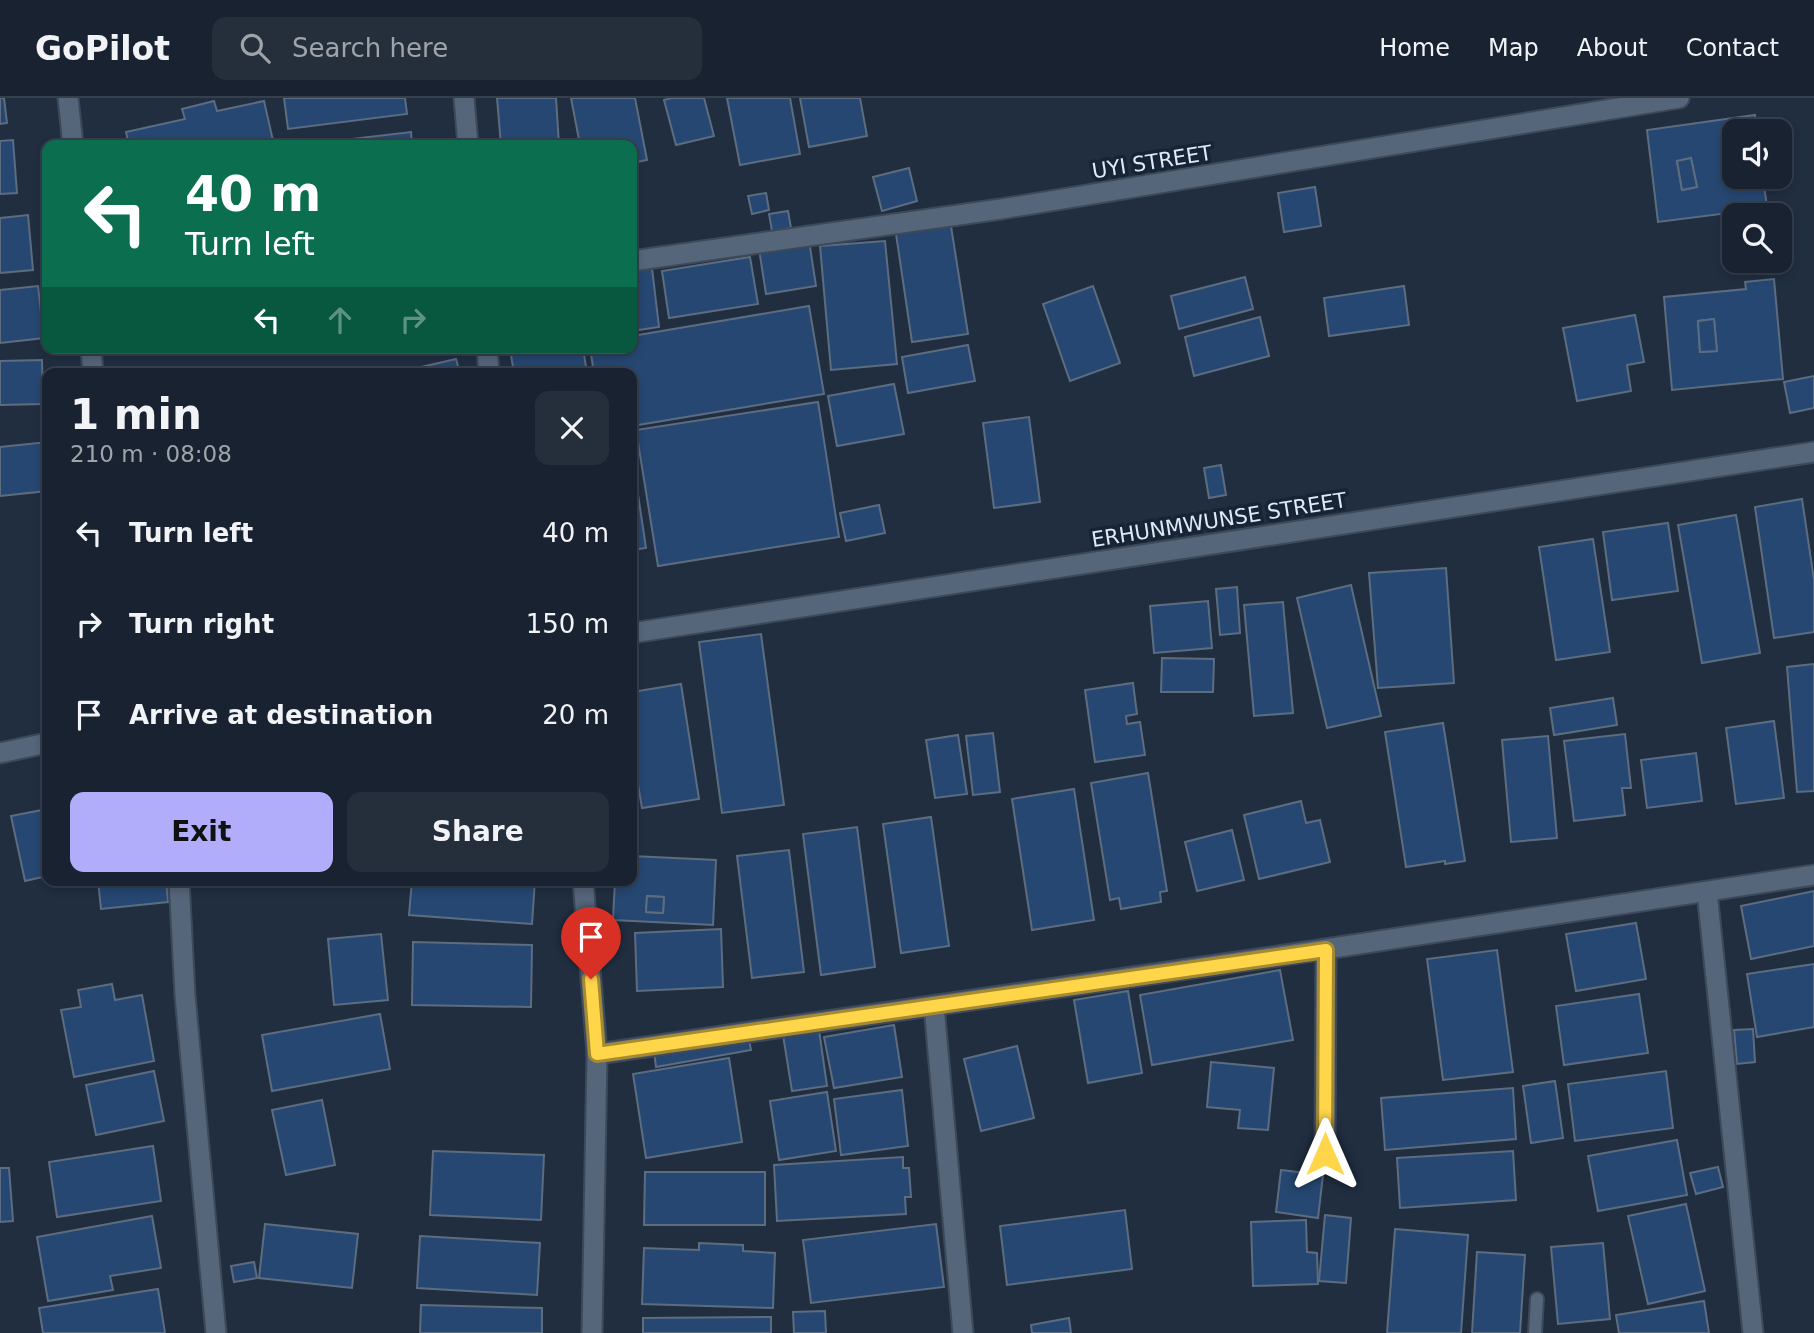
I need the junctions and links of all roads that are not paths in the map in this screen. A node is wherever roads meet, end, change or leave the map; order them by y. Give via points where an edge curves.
1 (68, 98) edge
2 (464, 98) edge
3 (1679, 98) edge
4 (72, 140) edge
5 (468, 140) edge
6 (637, 260) edge
7 (1814, 453) edge
8 (637, 632) edge
9 (42, 744) edge
10 (0, 753) edge
11 (1814, 875) edge
12 (179, 886) edge
13 (583, 886) edge
14 (1707, 892) junction
15 (1326, 950) junction
16 (934, 1006) junction
17 (597, 1054) junction
18 (1325, 1154) dead end
19 (1537, 1299) dead end
20 (216, 1333) edge
21 (592, 1333) edge
22 (963, 1333) edge
23 (1535, 1333) edge
24 (1753, 1333) edge

1 - 4 street
2 - 5 street
3 - 6 street, UYI STREET via 1001,209
7 - 8 street, ERHUNMWUNSE STREET
9 - 10 street
11 - 14 street
12 - 20 street
13 - 17 street
14 - 15 street
14 - 24 street
15 - 16 street
15 - 18 street
16 - 17 street
16 - 22 street
17 - 21 street
19 - 23 lane

